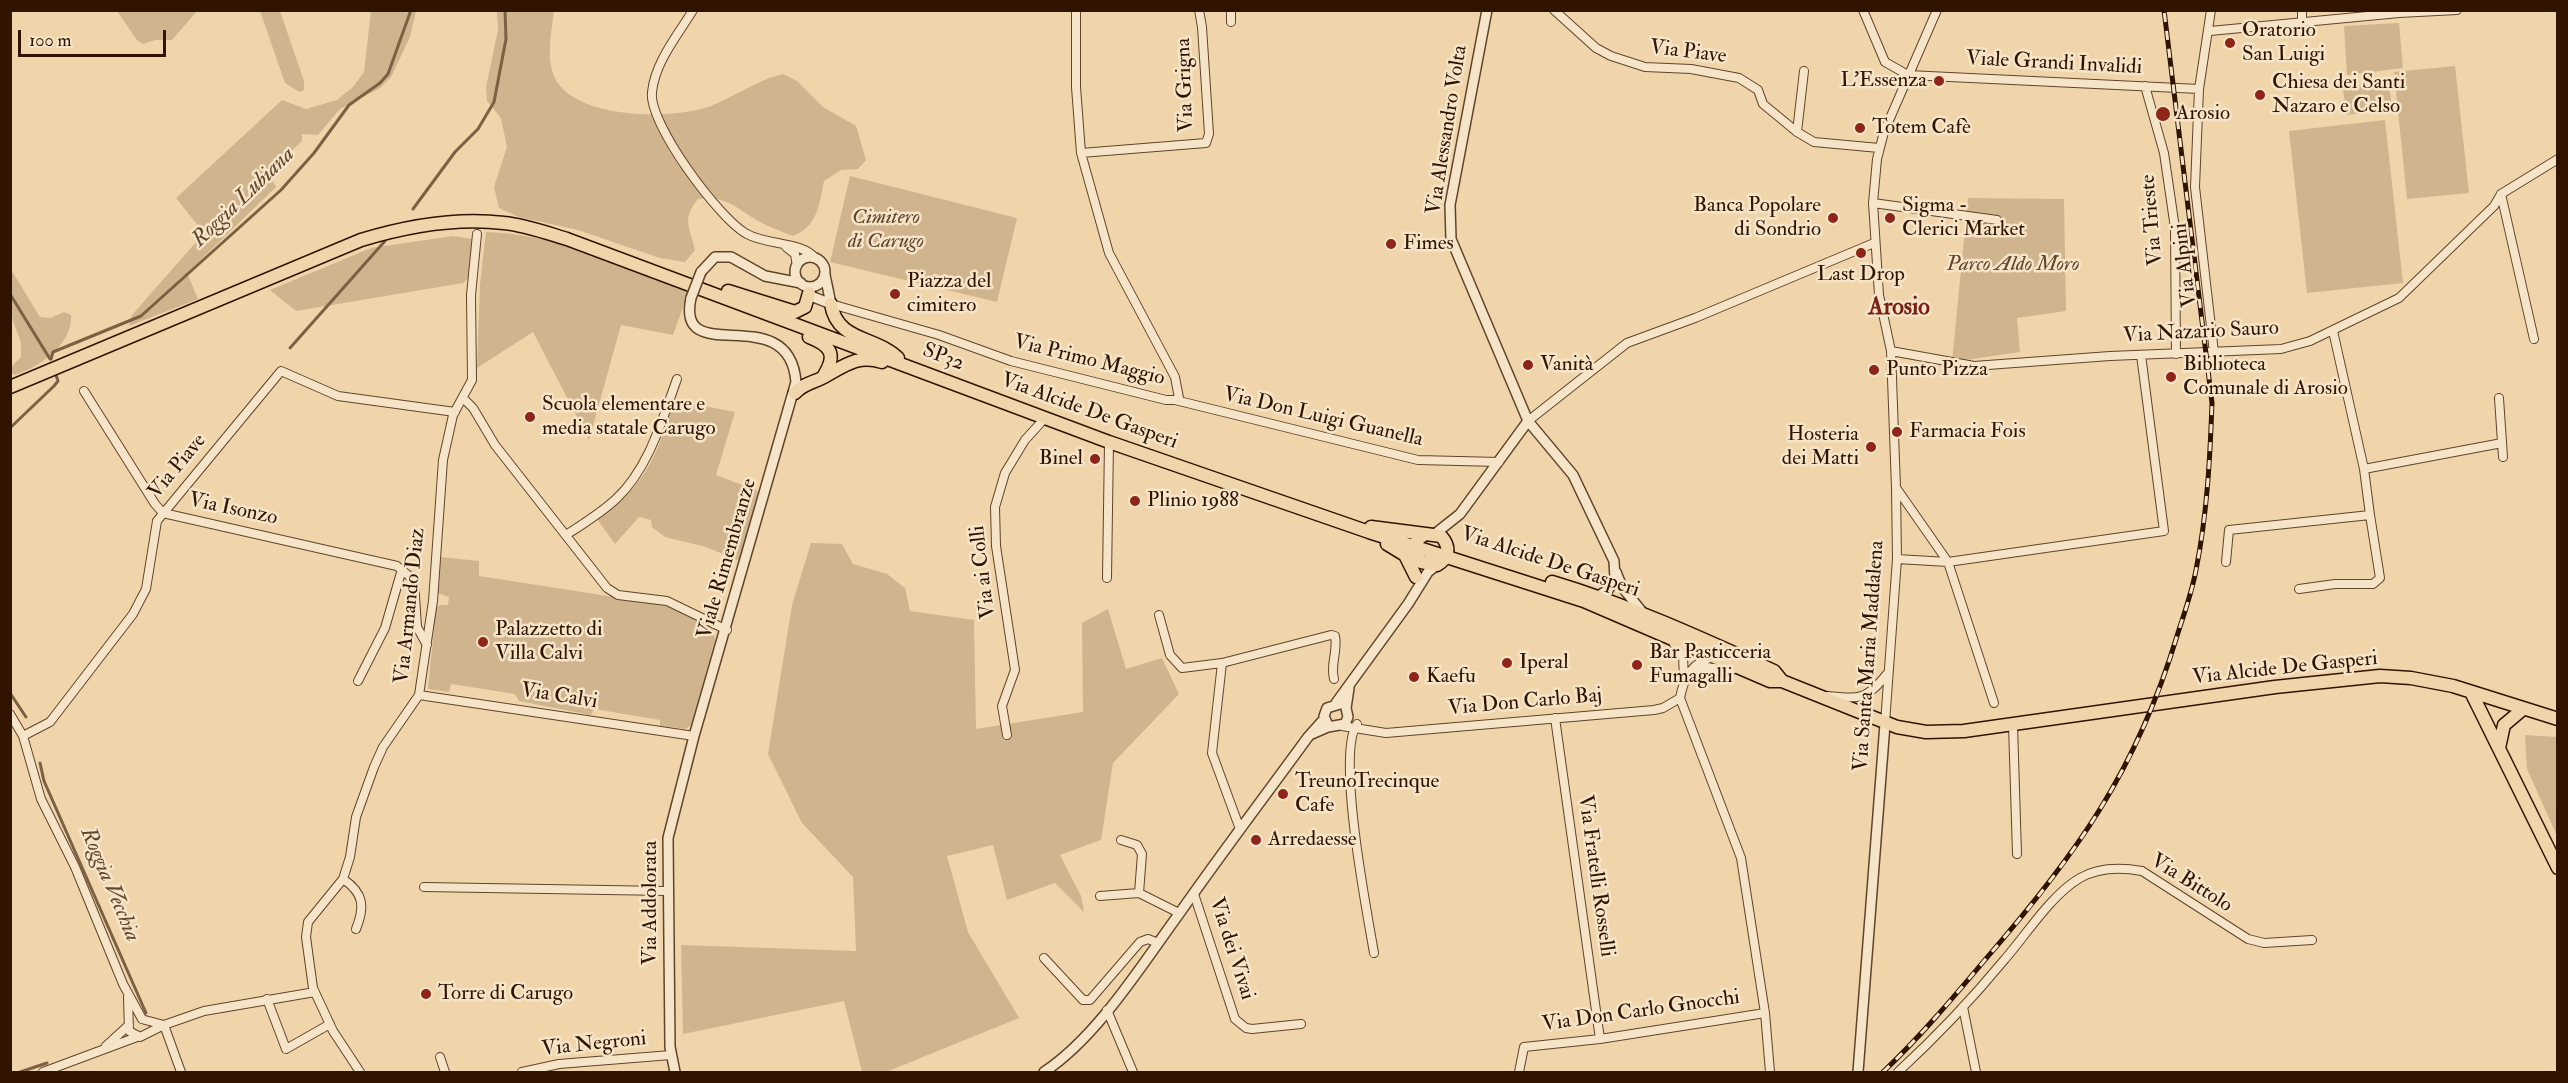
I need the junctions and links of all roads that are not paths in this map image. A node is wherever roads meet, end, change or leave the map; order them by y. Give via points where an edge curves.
1 (693, 10) edge
2 (1077, 10) edge
3 (1199, 10) edge
4 (1231, 10) edge
5 (1487, 10) edge
6 (1554, 10) edge
7 (1863, 10) edge
8 (1937, 10) edge
9 (2211, 10) edge
10 (2302, 10) edge
11 (2457, 10) edge
12 (2401, 12) edge
13 (2372, 13) edge
14 (1231, 22) dead end
15 (2302, 24) junction
16 (2210, 31) junction
17 (1804, 71) dead end
18 (1908, 75) junction
19 (2145, 86) junction
20 (2199, 89) junction
21 (1797, 132) junction
22 (1879, 148) junction
23 (1081, 153) junction
24 (2558, 159) edge
25 (2500, 194) junction
26 (1873, 202) junction
27 (1997, 220) dead end
28 (477, 234) dead end
29 (1874, 243) junction
30 (785, 246) junction
31 (815, 258) junction
32 (793, 272) junction
33 (825, 275) junction
34 (806, 287) junction
35 (709, 291) junction
36 (736, 301) junction
37 (831, 304) junction
38 (2333, 331) junction
39 (2534, 339) dead end
40 (1891, 351) junction
41 (2214, 353) junction
42 (2176, 354) junction
43 (2141, 355) junction
44 (904, 364) junction
45 (823, 377) junction
46 (677, 379) dead end
47 (10, 387) edge
48 (971, 390) joint
49 (84, 391) dead end
50 (795, 393) junction
51 (463, 398) junction
52 (2499, 398) dead end
53 (1175, 400) junction
54 (455, 411) junction
55 (1045, 418) junction
56 (1528, 421) junction
57 (1109, 442) junction
58 (2502, 443) junction
59 (2503, 457) dead end
60 (1500, 462) junction
61 (2364, 469) junction
62 (1896, 488) junction
63 (163, 513) junction
64 (2370, 515) junction
65 (1370, 530) junction
66 (566, 536) junction
67 (1422, 542) junction
68 (1444, 557) junction
69 (1897, 559) junction
70 (1948, 562) junction
71 (2226, 562) dead end
72 (1478, 567) junction
73 (402, 569) junction
74 (1616, 572) junction
75 (1416, 577) junction
76 (1107, 578) dead end
77 (2300, 590) dead end
78 (1413, 592) junction
79 (1598, 596) junction
80 (1584, 601) junction
81 (1644, 614) junction
82 (1159, 615) dead end
83 (727, 630) junction
84 (427, 645) junction
85 (1718, 662) junction
86 (1221, 663) junction
87 (1888, 673) junction
88 (1769, 675) junction
89 (1334, 679) dead end
90 (358, 681) dead end
91 (1684, 681) junction
92 (1350, 685) junction
93 (2471, 692) junction
94 (419, 695) junction
95 (1815, 695) junction
96 (1680, 698) junction
97 (1336, 703) junction
98 (1994, 703) dead end
99 (2523, 709) junction
100 (1347, 712) junction
101 (10, 714) edge
102 (1325, 718) junction
103 (1555, 718) junction
104 (2558, 718) edge
105 (1885, 724) junction
106 (2013, 725) junction
107 (1337, 727) junction
108 (1355, 727) junction
109 (1007, 735) dead end
110 (23, 736) junction
111 (694, 736) junction
112 (1308, 737) junction
113 (2499, 747) junction
114 (1350, 754) junction
115 (1240, 829) junction
116 (1121, 840) dead end
117 (2017, 854) dead end
118 (2558, 868) edge
119 (343, 879) junction
120 (424, 887) dead end
121 (667, 891) junction
122 (1139, 893) junction
123 (1194, 894) junction
124 (1100, 896) dead end
125 (1179, 913) junction
126 (356, 929) dead end
127 (2312, 940) dead end
128 (1158, 944) junction
129 (1374, 953) dead end
130 (1044, 958) dead end
131 (128, 992) junction
132 (315, 992) junction
133 (267, 999) junction
134 (1963, 1007) junction
135 (1107, 1010) junction
136 (1765, 1013) junction
137 (143, 1019) junction
138 (130, 1023) junction
139 (330, 1024) junction
140 (1300, 1024) dead end
141 (164, 1025) junction
142 (146, 1034) junction
143 (136, 1037) junction
144 (1600, 1039) junction
145 (101, 1050) junction
146 (671, 1054) junction
147 (440, 1058) dead end
148 (42, 1072) edge
149 (181, 1072) edge
150 (360, 1072) edge
151 (445, 1072) edge
152 (522, 1072) edge
153 (675, 1072) edge
154 (1044, 1072) edge
155 (1133, 1072) edge
156 (1519, 1072) edge
157 (1770, 1072) edge
158 (1858, 1072) edge
159 (1898, 1072) edge
160 (1976, 1072) edge

1 - 30 street via 654,78 651,98 656,118 727,219 758,240
2 - 23 street, Via Primo Maggio via 1076,87
3 - 23 street, Via Grigna via 1209,134 1206,142
4 - 14 street
5 - 56 street, Via Alessandro Volta via 1450,205 1451,238
6 - 21 street, Via Piave via 1596,48 1611,56 1645,67 1691,69 1739,78 1758,90 1763,104
7 - 18 street via 1886,62
8 - 18 street, Via Santa Maria Maddalena
9 - 16 street, Via Alpini
10 - 15 street
11 - 12 street
12 - 13 street
13 - 15 street
15 - 16 street
16 - 20 street, Via Alpini
17 - 21 street
18 - 19 street, Viale Grandi Invalidi
18 - 22 street, Via Santa Maria Maddalena
19 - 20 street, Viale Grandi Invalidi
19 - 42 street, Via Trieste via 2164,153 2175,228
20 - 41 street, Via Alpini via 2197,208
21 - 22 street, Via Piave via 1814,142
22 - 26 street, Via Santa Maria Maddalena
23 - 53 street, Via Primo Maggio via 1109,253 1175,377 1180,394
24 - 25 street, Via Nazario Sauro
25 - 38 street, Via Nazario Sauro via 2494,206 2399,298
25 - 39 street
26 - 27 street
26 - 29 street, Via Santa Maria Maddalena
28 - 51 street, Via Armando Diaz via 471,295 472,370
29 - 40 street, Via Santa Maria Maddalena via 1879,295
29 - 56 street via 1627,343
30 - 31 street via 803,249
30 - 32 street via 795,254
31 - 32 street via 802,259
31 - 33 street via 824,266
32 - 34 street
32 - 50 street, bridge via 765,276 726,256 710,260 691,298 692,320 705,333 768,339 784,350 794,365
33 - 34 street via 816,285
33 - 37 street
34 - 35 main road via 805,307 795,312 732,291
34 - 37 street, Via Primo Maggio via 817,299
35 - 36 main road, SP32
35 - 47 main road, SP32 via 567,238 504,223 458,221 405,227 361,240
36 - 44 main road, SP32
36 - 45 main road via 747,313 828,346 830,361
37 - 44 main road via 838,323 848,333 888,350
37 - 53 street, Via Primo Maggio via 939,335 1011,361
38 - 41 street, Via Nazario Sauro via 2281,349
38 - 61 street
40 - 43 street, Via Nazario Sauro via 1974,366
40 - 62 street, Via Santa Maria Maddalena
41 - 42 street, Via Nazario Sauro
42 - 43 street, Via Nazario Sauro
43 - 70 street via 2164,531
44 - 45 main road via 859,360 843,364
44 - 48 main road, SP32 / SP32
45 - 50 main road via 805,383
46 - 66 street via 648,454 633,480 614,501
48 - 55 main road, Via Alcide De Gasperi / SP32
49 - 63 street, Via Isonzo
50 - 83 street, Viale Rimembranze
51 - 54 street, Via Armando Diaz
51 - 66 street
52 - 58 street
53 - 60 street, Via Don Luigi Guanella via 1418,460
54 - 63 street, Via Piave via 338,396 281,372
54 - 84 street, Via Armando Diaz via 443,460
55 - 57 main road, Via Alcide De Gasperi / SP32
55 - 109 street, Via ai Colli via 1025,440 1005,473 994,507 1015,670 1002,706
56 - 60 street
56 - 74 street, Via Alessandro Volta via 1573,475
57 - 65 main road, Via Alcide De Gasperi / SP32
57 - 76 street
58 - 59 street
58 - 61 street
60 - 67 street via 1460,514
61 - 64 street
62 - 69 street, Via Santa Maria Maddalena
62 - 70 street
63 - 73 street, Via Isonzo
63 - 110 street, Via Piave via 155,526 148,584 139,604 50,722
64 - 71 street via 2229,530
64 - 77 street via 2380,578 2373,584
65 - 67 main road, Via Alcide De Gasperi / SP32
65 - 75 main road via 1374,539 1405,555
66 - 83 street via 612,592 667,601
67 - 68 main road, Via Alcide De Gasperi / SP32
67 - 68 main road via 1445,540
67 - 75 street
68 - 72 main road, Via Alcide De Gasperi / SP32
68 - 78 street
68 - 79 main road, Via Alcide De Gasperi / SP32
69 - 70 street
69 - 87 street, Via Santa Maria Maddalena
70 - 98 street
72 - 79 main road via 1486,566 1587,597
72 - 80 main road, Via Alcide De Gasperi / SP32
73 - 84 street via 415,585 417,627
73 - 90 street via 385,628
74 - 79 street via 1608,590
74 - 81 street, Via Alessandro Volta via 1626,593
75 - 78 street
78 - 92 street
79 - 81 main road, Via Alcide De Gasperi / SP32
80 - 85 main road, Via Alcide De Gasperi / SP32
80 - 91 street, Via Alcide De Gasperi via 1591,609 1681,650
81 - 88 main road, Via Alcide De Gasperi / SP32
82 - 86 street via 1170,655 1182,668
83 - 111 street, Viale Rimembranze
84 - 94 street, Via Armando Diaz
85 - 88 main road, Via Alcide De Gasperi via 1736,660
85 - 91 street via 1694,666
86 - 89 street via 1331,635 1336,642 1330,668
86 - 115 street via 1212,753
87 - 95 street via 1872,693 1862,698
87 - 105 street, Via Santa Maria Maddalena
88 - 95 main road, Via Alcide De Gasperi / SP32
91 - 96 street
92 - 97 street
92 - 100 street
93 - 99 main road, Via Alcide De Gasperi / SP32
93 - 106 main road, Via Alcide De Gasperi / SP32 via 2422,680 2380,676
93 - 113 main road
94 - 111 street, Via Calvi
94 - 119 street, Via Armando Diaz via 383,747 370,775
95 - 105 main road, Via Alcide De Gasperi / SP32
96 - 103 street, Via Don Carlo Baj via 1654,710
96 - 136 street via 1741,858
97 - 100 street
97 - 102 street via 1327,708
99 - 104 main road, Via Alcide De Gasperi / SP32
99 - 113 main road via 2504,725
100 - 107 street
100 - 108 street
101 - 110 street
102 - 107 street
102 - 112 street
103 - 108 street, Via Don Carlo Baj via 1386,733
103 - 144 street, Via Fratelli Rosselli
105 - 106 main road, Via Alcide De Gasperi / SP32 via 1943,732
105 - 158 street, Via Santa Maria Maddalena
106 - 117 street
107 - 108 street
107 - 112 street
107 - 114 street
108 - 114 street
110 - 131 street via 40,800 75,867
111 - 121 street, Via Addolorata via 668,838
112 - 115 street
113 - 118 main road
114 - 129 street via 1354,816
115 - 123 street
116 - 122 street via 1137,845 1142,854
119 - 126 street via 358,892 362,902
119 - 132 street, Via Armando Diaz via 308,922 306,937
120 - 121 street
121 - 146 street, Via Addolorata
122 - 124 street
122 - 125 street
123 - 125 street
123 - 140 street, Via dei Vivai via 1235,1018 1252,1029
125 - 128 street
127 - 134 street, Via Bittolo via 2264,943 2248,939 2142,871 2108,868 2081,878 2061,894
128 - 130 street via 1143,940 1090,1000 1083,1000
128 - 135 street
131 - 137 street
131 - 138 street
132 - 133 street
132 - 139 street, Via Armando Diaz
133 - 139 street via 286,1049
133 - 141 street via 204,1011
134 - 159 street, Via Bittolo
134 - 160 street
135 - 154 street via 1066,1058
135 - 155 street
136 - 144 street, Via Don Carlo Gnocchi
136 - 157 street, Via Don Carlo Gnocchi
137 - 138 street
137 - 141 street
137 - 142 street via 148,1026
138 - 143 street via 129,1031
138 - 145 street
139 - 150 street, Via Armando Diaz
141 - 142 street
141 - 149 street
142 - 143 street
143 - 145 street
144 - 156 street, Via Don Carlo Gnocchi via 1524,1047
145 - 148 street
146 - 152 street, Via Negroni via 559,1064
146 - 153 street, Via Addolorata
147 - 151 street

